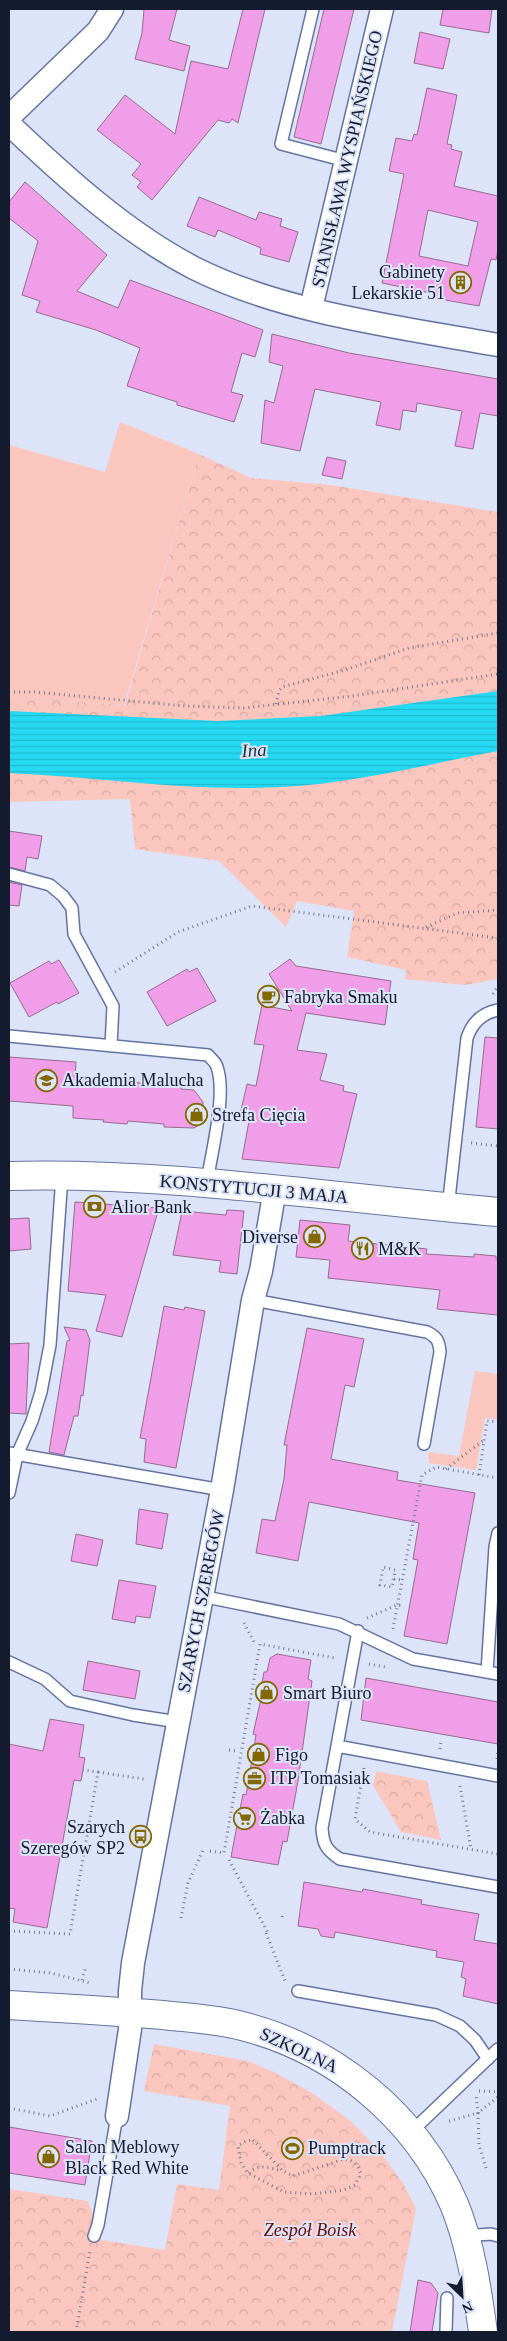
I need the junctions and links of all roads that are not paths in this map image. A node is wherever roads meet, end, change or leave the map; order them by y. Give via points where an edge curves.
1 (112, 9) edge
2 (313, 9) edge
3 (382, 9) edge
4 (9, 117) edge
5 (9, 124) edge
6 (346, 161) junction
7 (311, 308) junction
8 (498, 345) edge
9 (9, 874) edge
10 (498, 1010) edge
11 (9, 1036) edge
12 (111, 1046) junction
13 (62, 1175) junction
14 (9, 1176) edge
15 (208, 1183) junction
16 (274, 1189) junction
17 (448, 1208) junction
18 (498, 1212) edge
19 (253, 1300) junction
20 (424, 1444) dead end
21 (13, 1454) edge
22 (222, 1490) junction
23 (9, 1493) edge
24 (498, 1533) edge
25 (497, 1547) edge
26 (201, 1596) junction
27 (358, 1631) junction
28 (9, 1662) edge
29 (493, 1673) edge
30 (178, 1722) junction
31 (337, 1746) junction
32 (498, 1776) edge
33 (498, 1887) edge
34 (298, 1992) dead end
35 (130, 2002) junction
36 (9, 2005) edge
37 (498, 2049) edge
38 (488, 2059) junction
39 (117, 2116) joint
40 (410, 2134) junction
41 (94, 2236) road end
42 (465, 2236) junction
43 (498, 2236) edge
44 (447, 2298) dead end
45 (478, 2331) edge
46 (446, 2332) edge

1 - 4 street via 98,31
2 - 6 lane via 281,144
3 - 6 street, STANISŁAWA WYSPIAŃSKIEGO
5 - 7 street via 90,196 148,241 194,268 232,285
6 - 7 street, STANISŁAWA WYSPIAŃSKIEGO
7 - 8 street
9 - 12 lane via 50,885 72,908 74,934 113,1006
10 - 17 lane via 481,1016 467,1038
11 - 12 lane
12 - 15 lane via 208,1055 217,1065 220,1100
13 - 14 street, KONSTYTUCJI 3 MAJA
13 - 15 street, KONSTYTUCJI 3 MAJA
13 - 21 lane via 50,1345 32,1421
15 - 16 street, KONSTYTUCJI 3 MAJA
16 - 17 street, KONSTYTUCJI 3 MAJA
16 - 19 street, SZARYCH SZEREGÓW
17 - 18 street, KONSTYTUCJI 3 MAJA
19 - 20 lane via 434,1335 440,1352
19 - 22 street, SZARYCH SZEREGÓW
21 - 22 lane
21 - 23 lane
22 - 26 street, SZARYCH SZEREGÓW
24 - 25 lane
25 - 29 lane
26 - 27 lane via 339,1624
26 - 30 street, SZARYCH SZEREGÓW
27 - 29 lane via 413,1659
27 - 31 lane
28 - 30 lane via 45,1679 70,1701
30 - 35 street, SZARYCH SZEREGÓW via 133,1963
31 - 32 lane
31 - 33 lane via 322,1828 328,1851 340,1858
34 - 38 lane via 436,2016 460,2026
35 - 36 street, SZKOLNA
35 - 39 street, SZARYCH SZEREGÓW via 130,2029
35 - 40 street, SZKOLNA via 241,2026 281,2038 314,2053 344,2071 380,2101
37 - 38 lane
38 - 40 lane
39 - 41 lane
40 - 42 street, SZKOLNA via 442,2179
42 - 43 lane
42 - 45 street, SZKOLNA via 475,2279
44 - 46 lane

